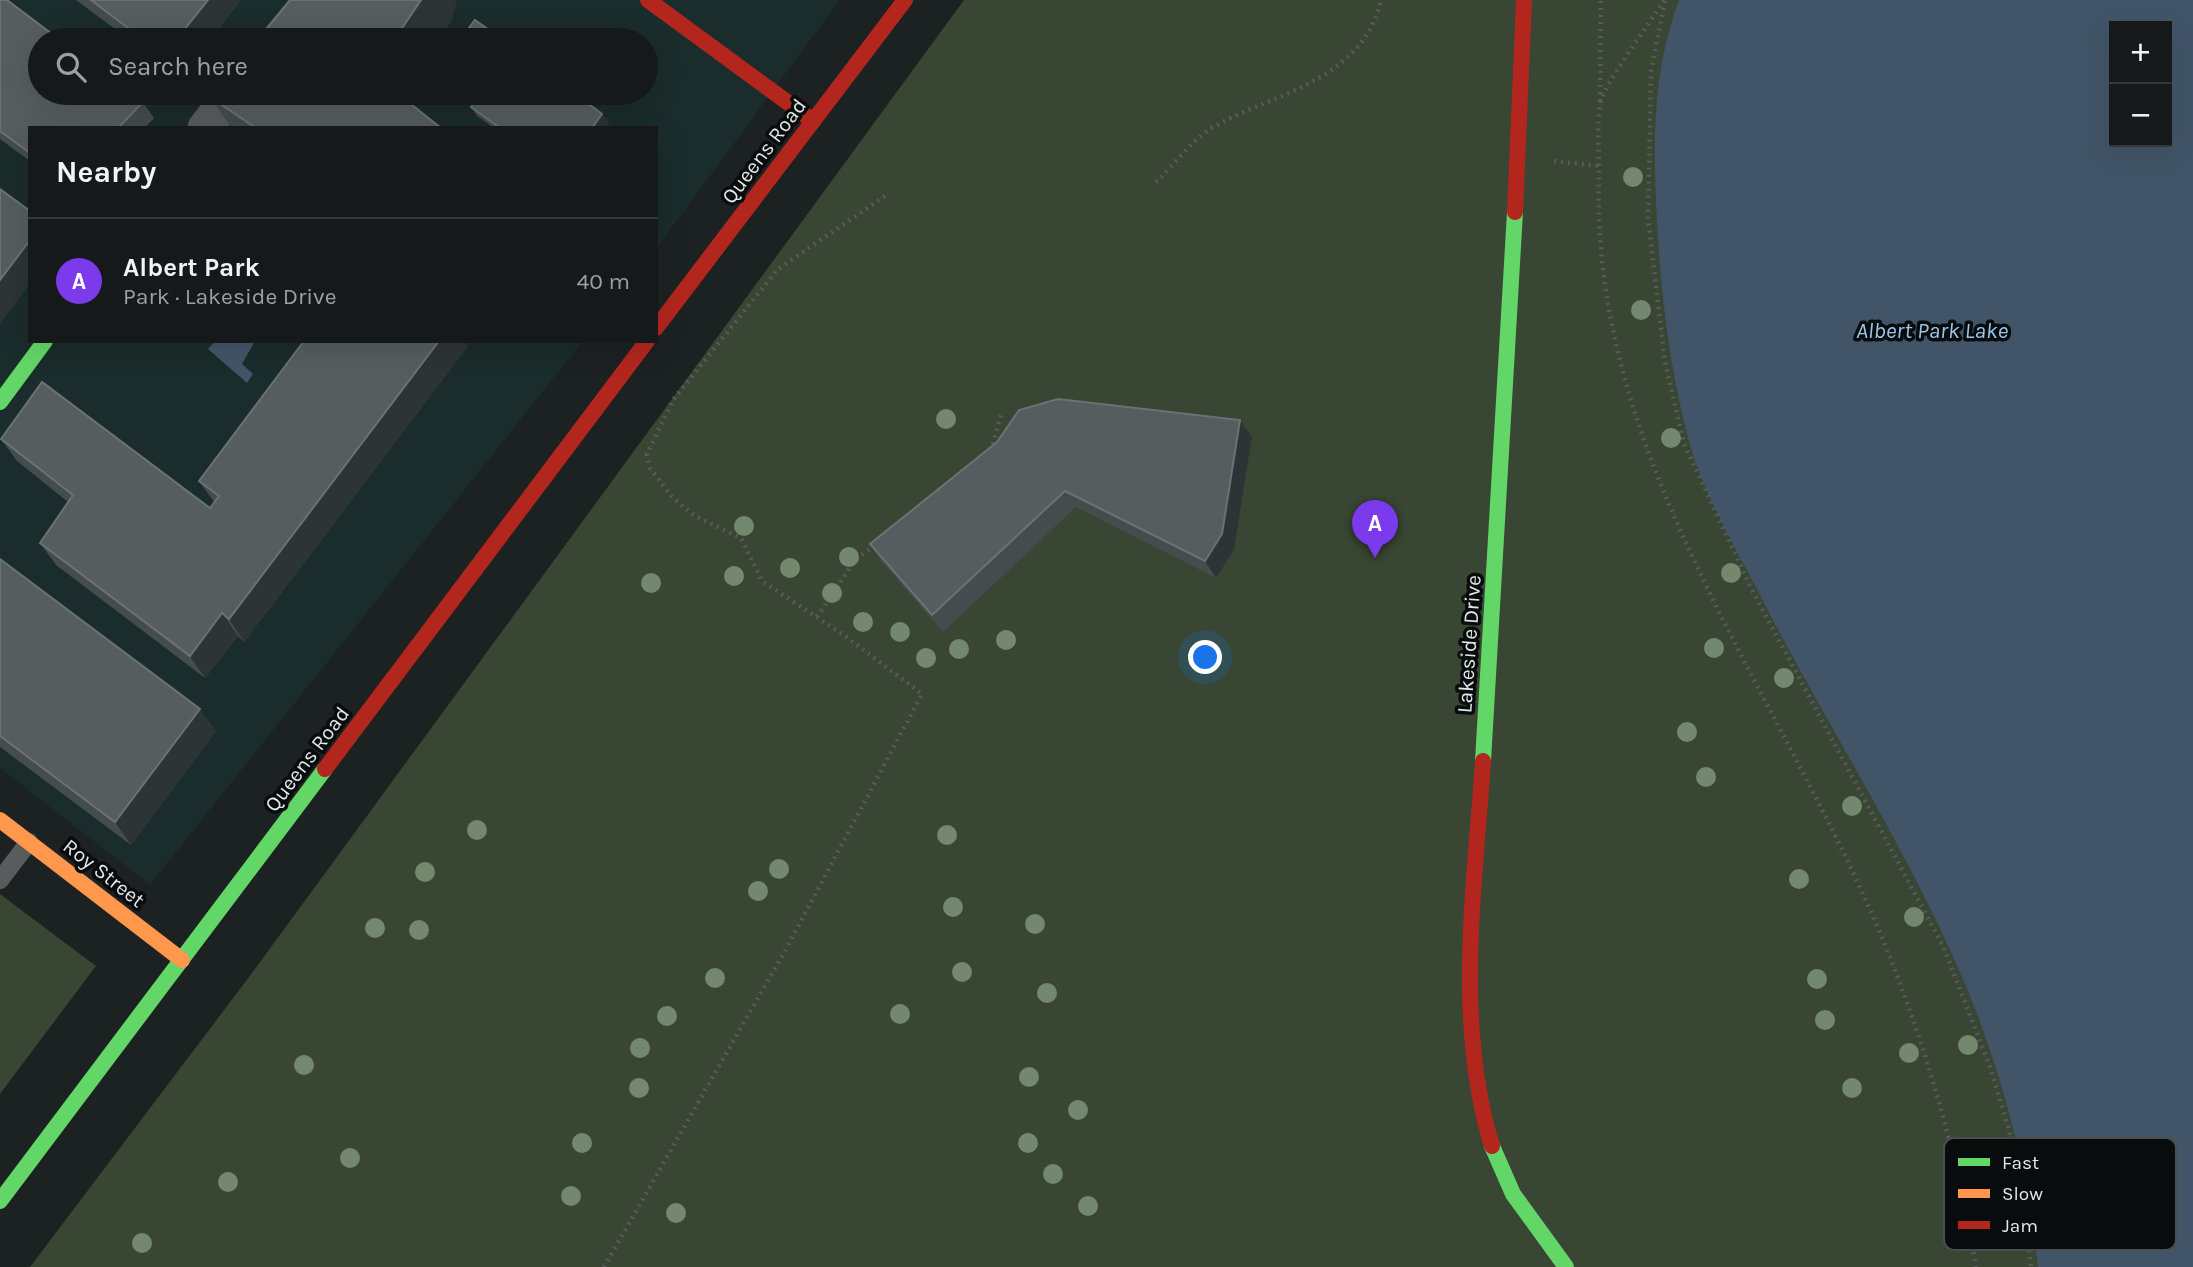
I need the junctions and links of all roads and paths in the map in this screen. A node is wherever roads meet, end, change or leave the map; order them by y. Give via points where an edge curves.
1 (648, 0) edge
2 (905, 0) edge
3 (1381, 0) edge
4 (1524, 0) edge
5 (1601, 0) edge
6 (1665, 0) edge
7 (1600, 101) junction
8 (223, 105) edge
9 (813, 121) junction
10 (207, 126) edge
11 (1516, 157) junction
12 (1599, 166) junction
13 (1156, 182) dead end
14 (888, 194) dead end
15 (658, 325) edge
16 (44, 343) edge
17 (645, 343) edge
18 (0, 402) edge
19 (1002, 411) dead end
20 (987, 465) edge
21 (877, 544) edge
22 (817, 617) junction
23 (0, 820) edge
24 (29, 842) junction
25 (0, 880) edge
26 (182, 960) junction
27 (1950, 1138) edge
28 (2010, 1138) edge
29 (0, 1201) edge
30 (604, 1267) edge
31 (1566, 1267) edge

1 - 9 main road
2 - 9 main road, Queens Road
3 - 13 path via 1376,19 1338,66 1310,85 1212,128
4 - 11 main road, Lakeside Drive
5 - 7 path
6 - 7 path
6 - 28 path via 1651,71 1648,218 1665,362 1684,444 1752,590 1944,948 1990,1067
7 - 12 path
8 - 10 street
9 - 15 main road, Queens Road
11 - 12 path
11 - 31 main road, Lakeside Drive via 1470,967 1476,1052 1492,1144 1507,1183
12 - 27 path via 1597,223 1606,296 1633,410 1680,534 1882,937 1917,1027
14 - 22 path via 778,269 673,400 647,454 650,468 673,498 695,516 741,538 762,581
16 - 18 main road
17 - 26 main road, Queens Road
19 - 20 path
21 - 22 path via 855,560
22 - 30 path via 922,694 786,949
23 - 24 main road, Roy Street
24 - 25 lane
24 - 26 main road, Roy Street
26 - 29 main road, Queens Road

